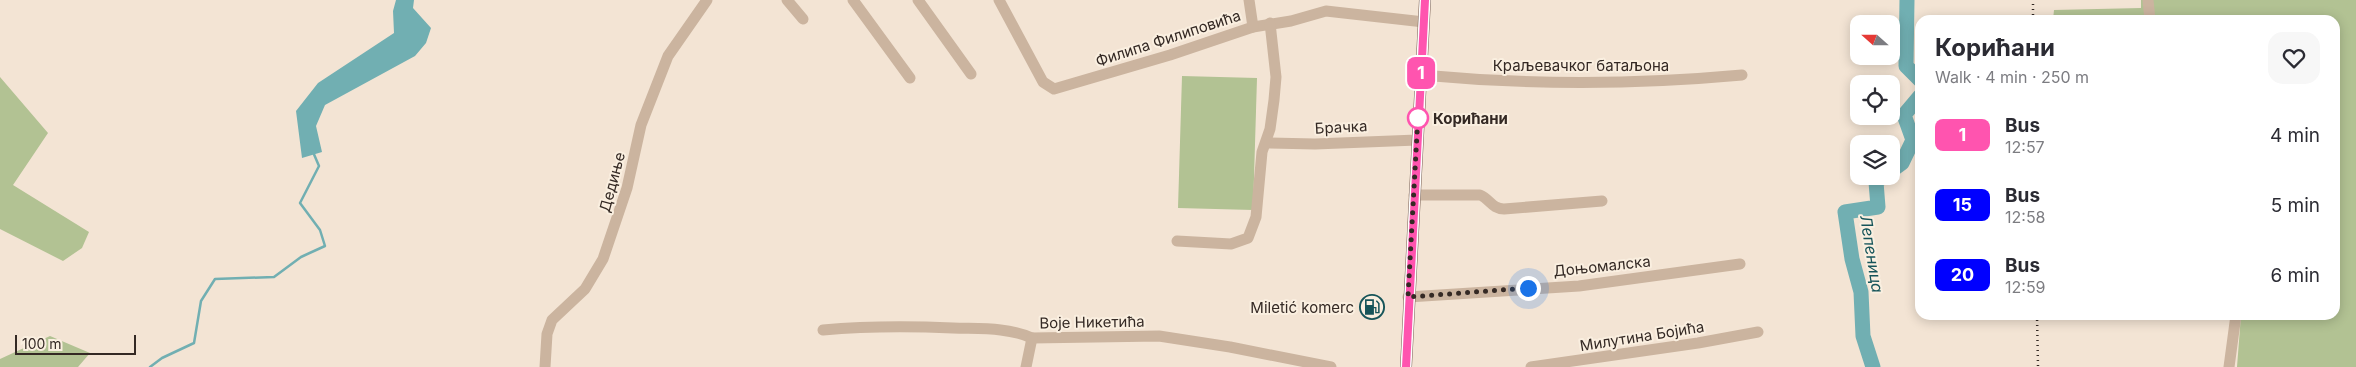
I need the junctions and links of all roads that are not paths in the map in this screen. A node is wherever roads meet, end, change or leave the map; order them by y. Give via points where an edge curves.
1 (707, 0) edge
2 (787, 0) edge
3 (853, 0) edge
4 (918, 0) edge
5 (999, 0) edge
6 (1249, 0) edge
7 (1425, 0) edge
8 (2148, 0) edge
9 (1327, 6) edge
10 (2150, 15) edge
11 (803, 19) dead end
12 (1424, 22) junction
13 (1270, 23) junction
14 (1253, 27) junction
15 (971, 74) dead end
16 (1421, 75) junction
17 (1742, 75) dead end
18 (910, 78) dead end
19 (1417, 140) junction
20 (1266, 142) junction
21 (1414, 195) junction
22 (1602, 201) dead end
23 (1177, 241) dead end
24 (1740, 264) dead end
25 (1408, 297) junction
26 (2235, 320) edge
27 (823, 330) dead end
28 (1758, 332) dead end
29 (1032, 338) junction
30 (545, 367) edge
31 (1026, 367) edge
32 (1330, 367) edge
33 (1406, 367) edge
34 (1530, 367) edge
35 (2229, 367) edge

1 - 30 street, Дедиње via 668,56 641,125 627,188 603,259 585,289 552,320 547,334
2 - 11 street
3 - 18 street
4 - 15 street
5 - 14 street, Филипа Филиповића via 1043,82 1054,89
6 - 14 street
7 - 12 main road
8 - 10 street
9 - 12 street, Филипа Филиповића
9 - 13 street, Филипа Филиповића via 1291,21
12 - 16 main road
13 - 14 street, Филипа Филиповића
13 - 20 street via 1276,77
16 - 17 street, Краљевачког батаљона via 1497,82 1590,83
16 - 19 main road
19 - 20 street, Брачка via 1315,144
19 - 21 main road
20 - 23 street via 1262,152 1256,217 1248,238 1231,244
21 - 22 street via 1480,195 1492,206 1504,210
21 - 25 main road
24 - 25 street, Доњомалска via 1579,286
25 - 33 main road
26 - 35 street
27 - 29 street, Воје Никетића via 870,326 998,329
28 - 34 street, Милутина Бојића
29 - 31 street
29 - 32 street, Воје Никетића via 1159,336

